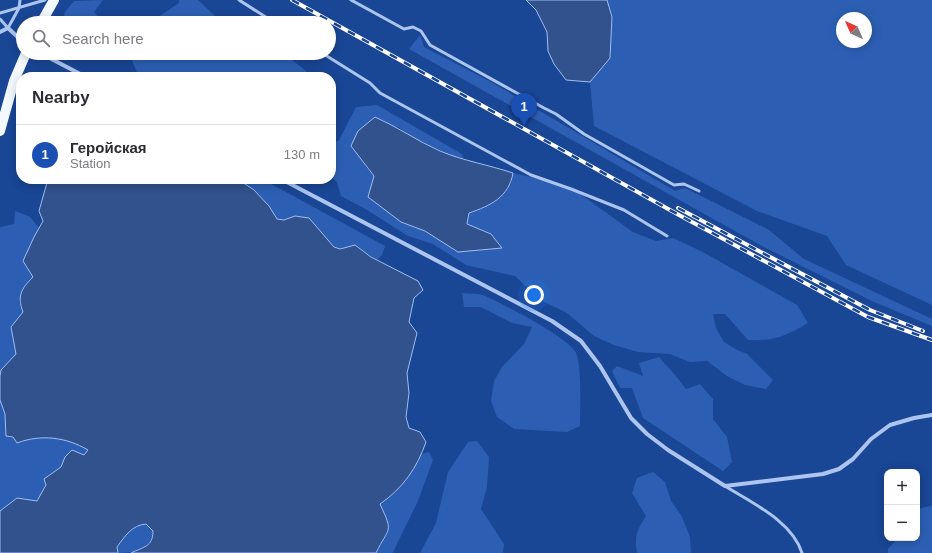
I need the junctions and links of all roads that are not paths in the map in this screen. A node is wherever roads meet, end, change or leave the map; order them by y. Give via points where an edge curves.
1 (20, 0) edge
2 (45, 0) edge
3 (54, 0) edge
4 (239, 0) edge
5 (351, 0) edge
6 (19, 8) junction
7 (0, 13) edge
8 (45, 16) edge
9 (264, 16) edge
10 (0, 19) edge
11 (8, 28) junction
12 (0, 32) edge
13 (16, 35) edge
14 (23, 60) edge
15 (53, 60) edge
16 (333, 60) edge
17 (18, 72) edge
18 (76, 72) edge
19 (16, 76) edge
20 (0, 132) edge
21 (291, 184) edge
22 (699, 191) dead end
23 (667, 236) dead end
24 (932, 416) edge
25 (725, 486) junction
26 (802, 553) edge

1 - 6 lane
2 - 6 lane
3 - 8 main road
4 - 9 lane
5 - 22 lane via 404,29 413,27 421,31 430,44 556,114 584,134 674,185 684,184
6 - 7 lane
6 - 11 lane
10 - 11 lane
11 - 12 street
11 - 13 street
14 - 17 main road
15 - 18 street
16 - 23 lane via 380,92 531,175 624,210
19 - 20 main road
21 - 25 street via 552,320 581,341 600,366 632,418 647,434
24 - 25 street via 890,425 871,439 839,470
25 - 26 lane via 774,516 798,541

